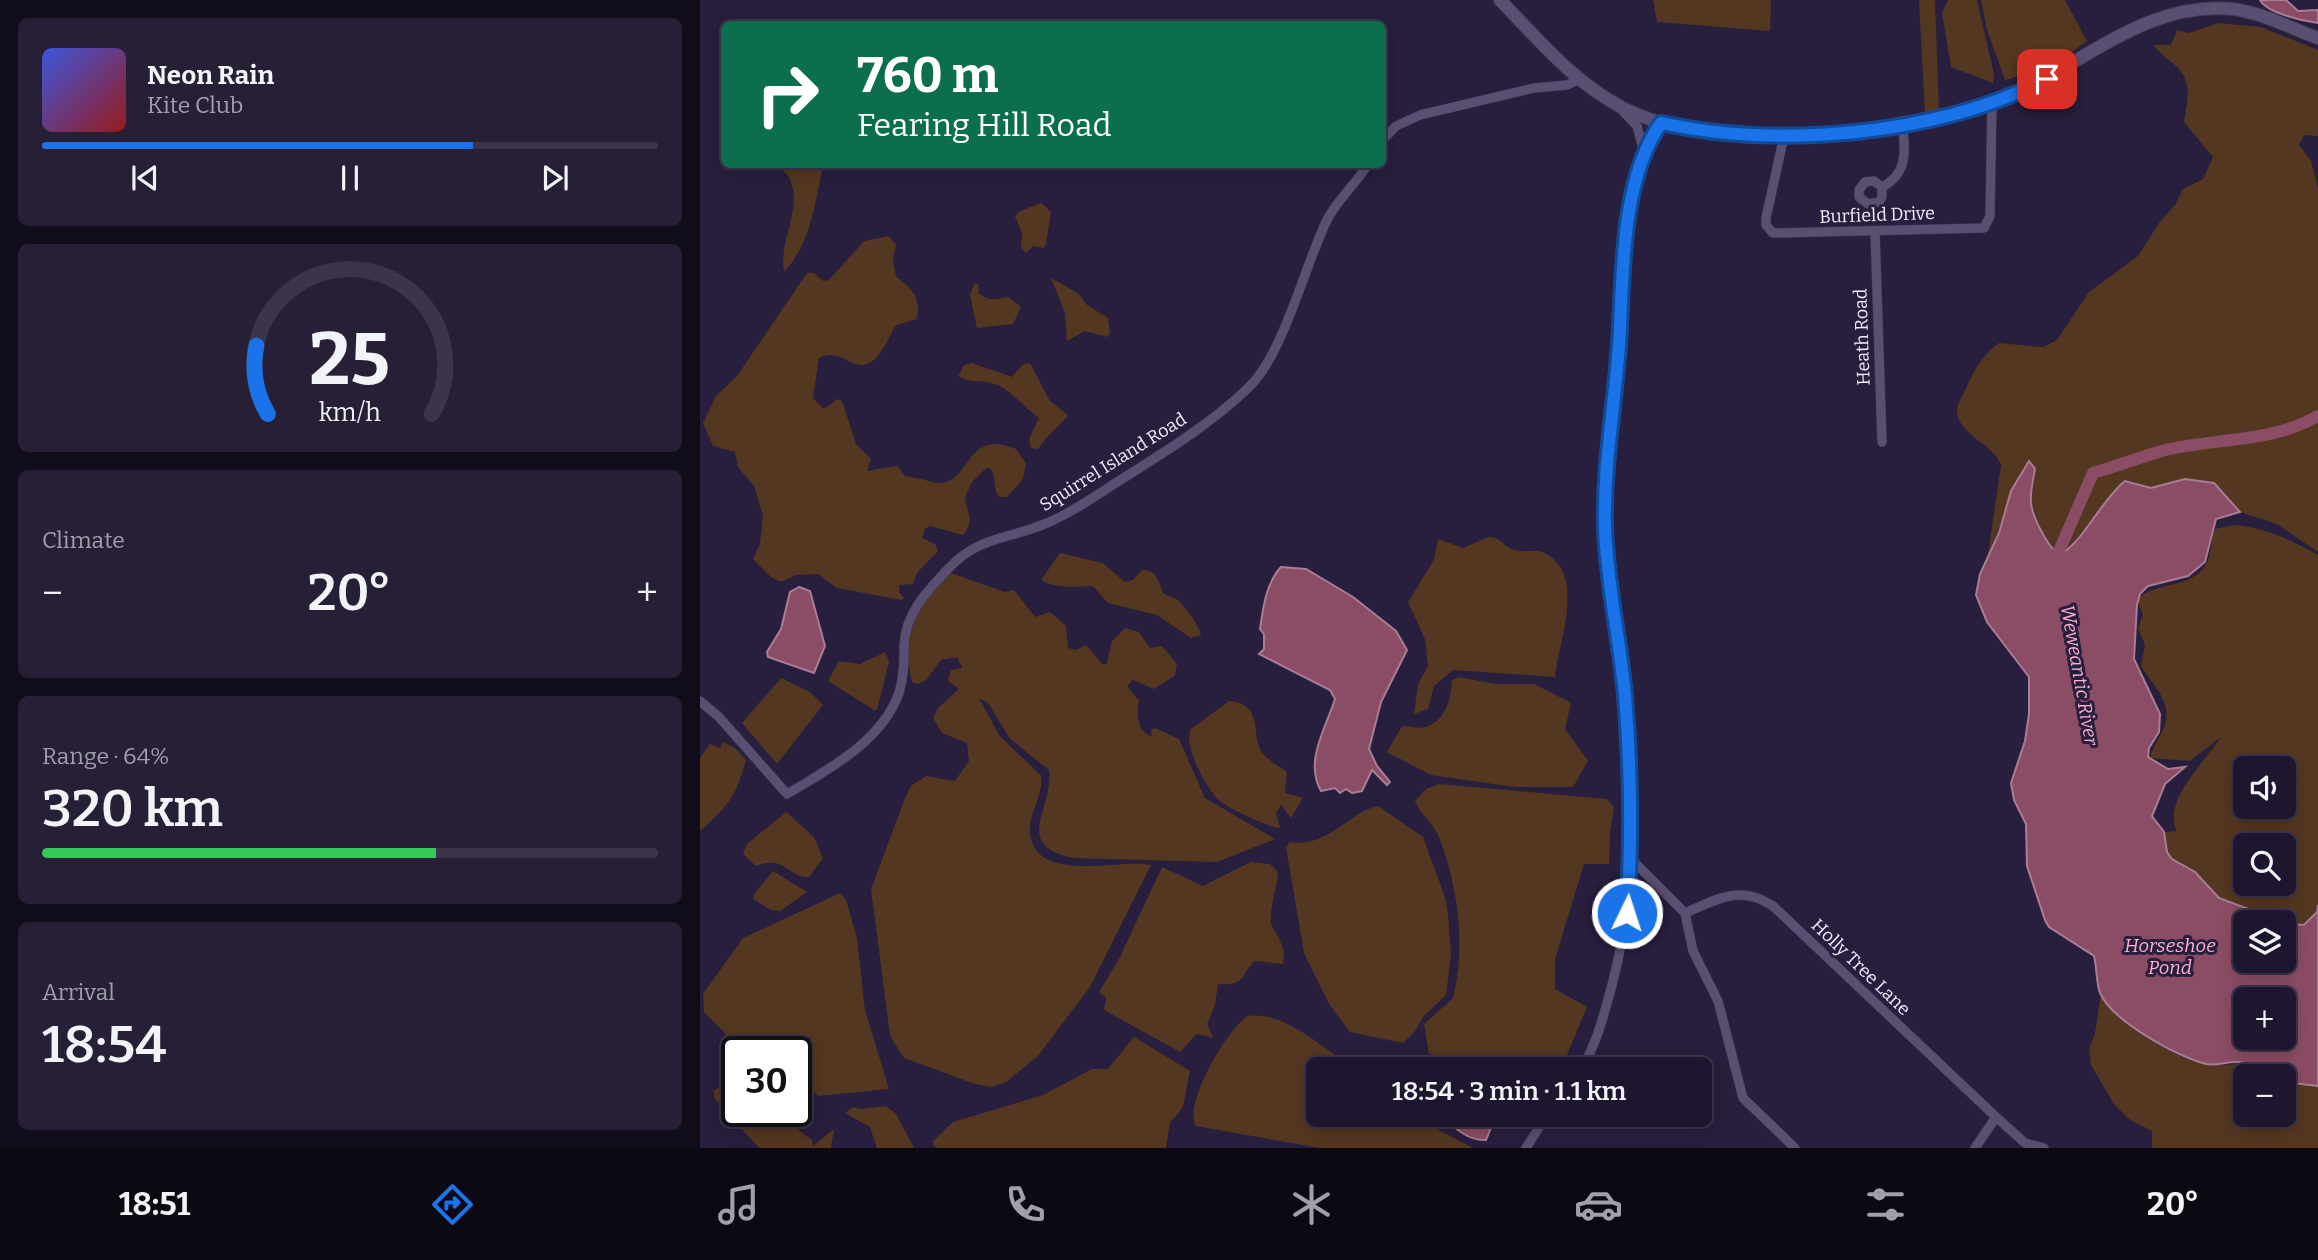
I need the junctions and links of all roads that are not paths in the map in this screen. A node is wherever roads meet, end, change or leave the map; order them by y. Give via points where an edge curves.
1 (1500, 0) edge
2 (2318, 38) edge
3 (1580, 79) junction
4 (1992, 103) junction
5 (1616, 104) junction
6 (1661, 123) junction
7 (1902, 123) junction
8 (1784, 136) junction
9 (1386, 137) edge
10 (1644, 152) junction
11 (1365, 168) edge
12 (1882, 187) dead end
13 (1875, 231) junction
14 (1882, 442) dead end
15 (700, 701) edge
16 (1630, 859) junction
17 (1685, 912) junction
18 (1586, 1057) edge
19 (1996, 1117) junction
20 (1539, 1127) edge
21 (2030, 1147) edge
22 (1526, 1148) edge
23 (1795, 1148) edge
24 (1975, 1148) edge
25 (2044, 1148) edge

1 - 3 main road
2 - 4 main road via 2233,9 2183,10 2135,27 2047,79
3 - 5 main road
3 - 9 street via 1420,115 1396,126
4 - 7 main road
4 - 13 street, Burfield Drive via 1987,226
5 - 6 main road
5 - 10 street via 1637,126
6 - 8 main road via 1722,133
6 - 10 street
7 - 8 main road via 1838,135
7 - 12 street via 1902,165 1895,179
8 - 13 street, Burfield Drive via 1766,218 1768,230 1779,234
10 - 16 street via 1623,250 1618,366 1606,480 1609,583 1629,748
11 - 15 street, Squirrel Island Road via 1327,219 1267,363 1251,386 1086,502 1042,525 978,544 961,556 914,609 898,695 860,746 788,794
13 - 14 street, Heath Road
16 - 17 street
16 - 18 street via 1627,913 1616,968
17 - 19 street, Holly Tree Lane via 1725,896 1749,894 1762,899 1789,919
17 - 23 street via 1693,951 1718,1001 1743,1098
19 - 21 street, Holly Tree Lane
19 - 24 street
20 - 22 street
21 - 25 street, Holly Tree Lane

